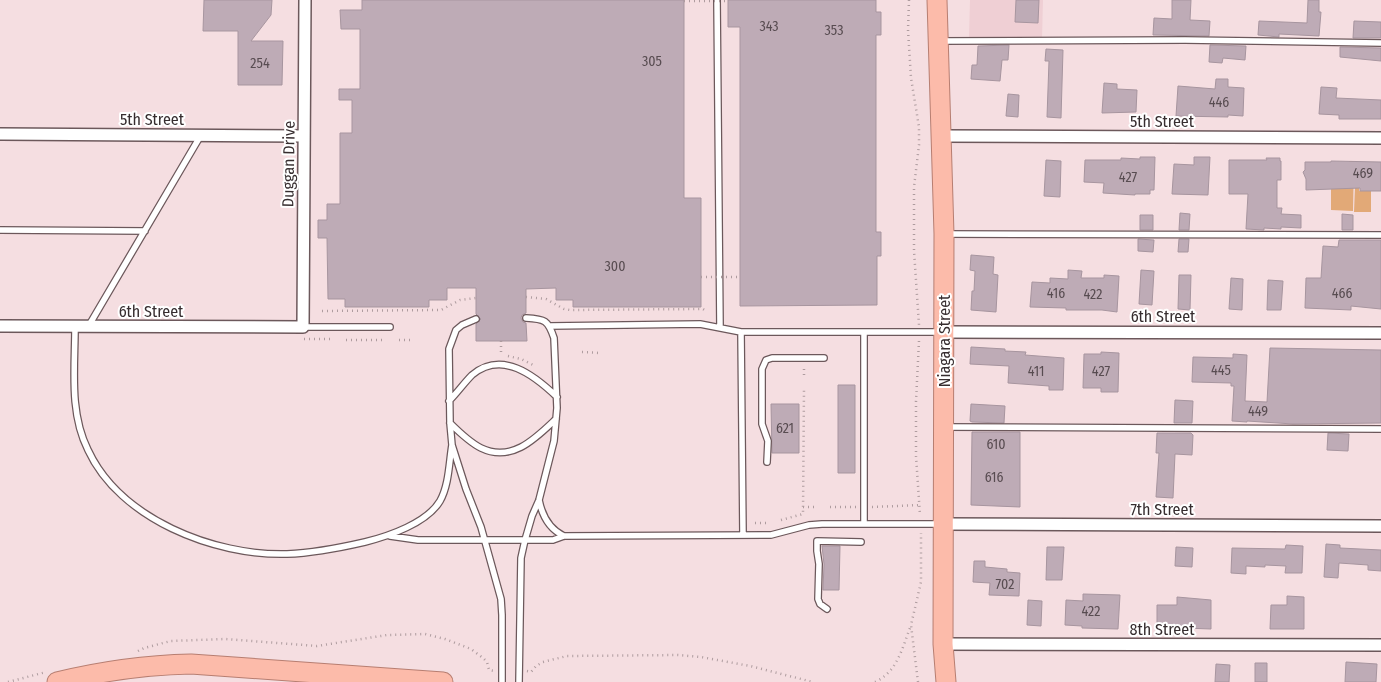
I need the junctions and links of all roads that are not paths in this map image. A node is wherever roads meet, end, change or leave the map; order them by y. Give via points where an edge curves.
1 (305, 0) edge
2 (718, 0) edge
3 (937, 0) edge
4 (938, 41) junction
5 (1381, 43) edge
6 (0, 134) edge
7 (201, 135) junction
8 (304, 136) junction
9 (942, 136) junction
10 (1381, 138) edge
11 (0, 230) edge
12 (145, 231) junction
13 (944, 234) junction
14 (1381, 235) edge
15 (526, 318) dead end
16 (476, 319) dead end
17 (0, 326) edge
18 (550, 326) junction
19 (75, 327) junction
20 (88, 327) junction
21 (390, 327) dead end
22 (720, 328) junction
23 (741, 332) junction
24 (864, 332) junction
25 (945, 332) junction
26 (303, 333) junction
27 (1381, 333) edge
28 (824, 358) dead end
29 (557, 397) junction
30 (449, 402) junction
31 (556, 419) junction
32 (450, 423) junction
33 (944, 427) junction
34 (1381, 429) edge
35 (452, 445) junction
36 (767, 462) dead end
37 (539, 500) junction
38 (864, 524) junction
39 (943, 524) junction
40 (1381, 526) edge
41 (743, 535) junction
42 (390, 536) junction
43 (564, 536) junction
44 (484, 540) junction
45 (525, 540) junction
46 (861, 542) dead end
47 (828, 610) dead end
48 (944, 644) junction
49 (1381, 645) edge
50 (57, 682) edge
51 (443, 682) edge
52 (502, 682) edge
53 (519, 682) edge
54 (946, 682) edge

1 - 8 street, Duggan Drive
2 - 22 lane
3 - 4 highway, Niagara Street
4 - 5 lane
4 - 9 highway, Niagara Street
6 - 7 street, 5th Street
7 - 8 street, 5th Street
7 - 12 lane
8 - 26 street, Duggan Drive
9 - 10 street, 5th Street
9 - 13 highway, Niagara Street
11 - 12 lane
12 - 20 lane
13 - 14 lane
13 - 25 highway, Niagara Street
15 - 18 lane via 544,321
16 - 30 lane via 462,325 452,338
17 - 19 street, 6th Street
18 - 22 lane via 700,324
18 - 29 lane via 554,338
19 - 20 street, 6th Street
19 - 42 lane via 75,402 82,437 107,480 146,514 215,544 270,554 327,550
20 - 26 street, 6th Street
21 - 26 lane
22 - 23 lane
23 - 24 lane
23 - 41 lane
24 - 25 lane
24 - 38 lane
25 - 27 street, 6th Street
25 - 33 highway, Niagara Street
28 - 36 lane via 772,358 764,364 762,424 768,441
29 - 30 lane via 520,368 495,365 472,375
29 - 31 lane
30 - 32 lane
31 - 32 lane via 536,438 512,452 481,448
31 - 37 lane
32 - 35 lane
33 - 34 lane
33 - 39 highway, Niagara Street
35 - 42 lane via 440,501 423,518
35 - 44 lane
37 - 43 lane via 548,524
37 - 45 lane
38 - 39 lane
38 - 41 lane via 816,524 771,535
39 - 40 street, 7th Street
39 - 48 highway, Niagara Street
41 - 43 lane
42 - 44 lane via 418,540
43 - 45 lane via 553,540
44 - 45 lane
44 - 52 lane via 501,599
45 - 53 lane via 521,558
46 - 47 lane via 817,541 818,599
48 - 49 street, 8th Street
48 - 54 highway, Niagara Street
50 - 51 highway via 120,668 191,664

